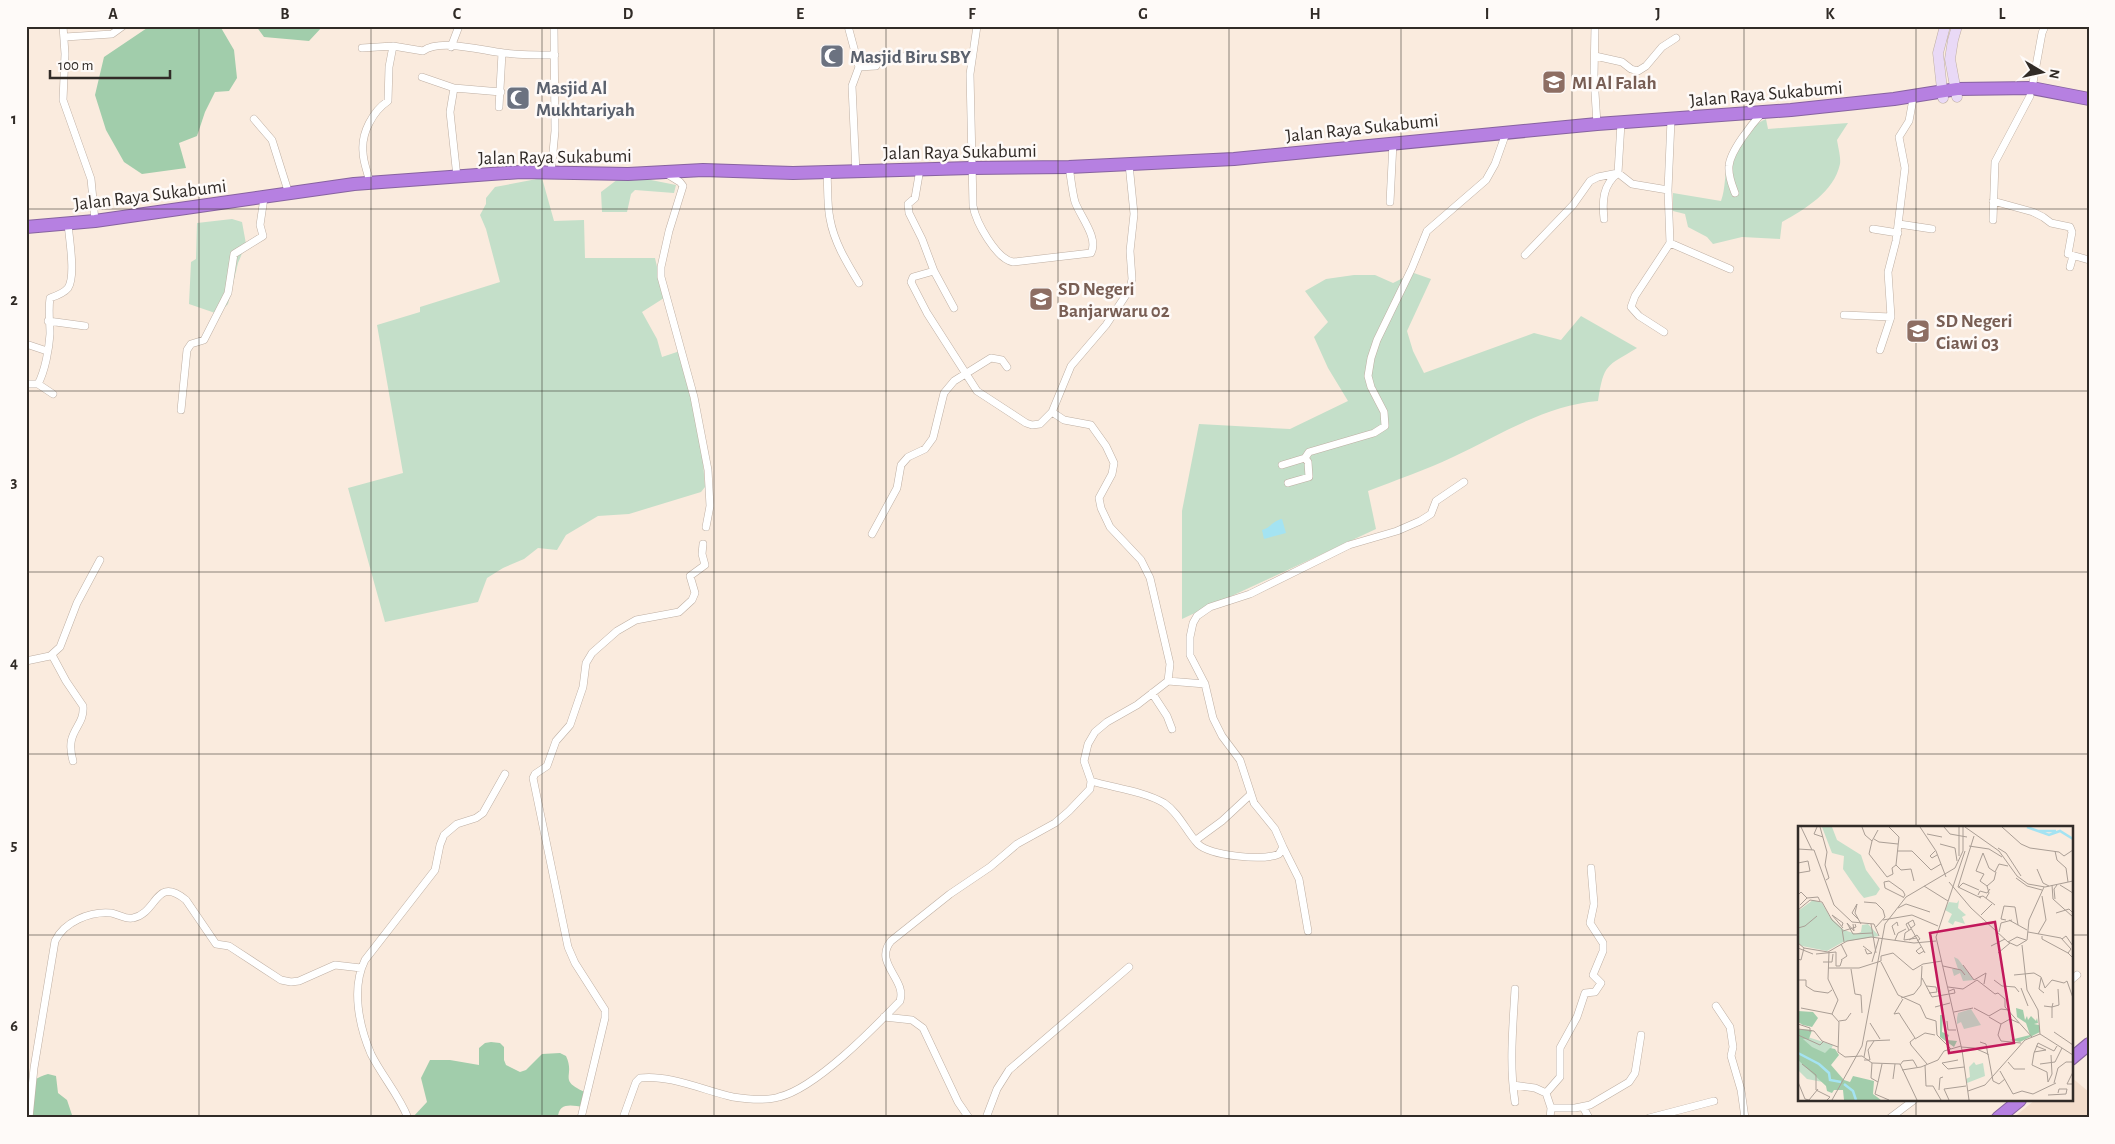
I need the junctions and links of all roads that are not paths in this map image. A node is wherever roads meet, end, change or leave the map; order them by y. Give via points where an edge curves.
1 (63, 26) edge
2 (123, 26) edge
3 (459, 26) edge
4 (554, 26) edge
5 (848, 26) edge
6 (978, 26) edge
7 (1595, 26) edge
8 (1945, 26) edge
9 (1957, 26) edge
10 (2045, 26) edge
11 (64, 37) junction
12 (1676, 38) dead end
13 (392, 46) junction
14 (451, 47) junction
15 (362, 48) dead end
16 (502, 53) junction
17 (555, 56) junction
18 (1596, 56) junction
19 (908, 57) dead end
20 (859, 67) junction
21 (422, 77) dead end
22 (454, 88) junction
23 (501, 92) junction
24 (2031, 92) junction
25 (1957, 93) junction
26 (1942, 94) junction
27 (1894, 99) junction
28 (1913, 99) junction
29 (2089, 99) edge
30 (2089, 106) edge
31 (499, 107) dead end
32 (1762, 113) junction
33 (254, 119) dead end
34 (1671, 120) junction
35 (1621, 123) junction
36 (1597, 124) junction
37 (1506, 133) junction
38 (1393, 143) junction
39 (1130, 164) junction
40 (1069, 167) junction
41 (971, 168) junction
42 (920, 169) junction
43 (856, 172) junction
44 (551, 173) junction
45 (665, 173) junction
46 (827, 173) junction
47 (1618, 173) junction
48 (457, 177) junction
49 (370, 183) junction
50 (1668, 190) junction
51 (1735, 193) dead end
52 (289, 194) junction
53 (264, 198) junction
54 (1993, 201) junction
55 (1390, 202) dead end
56 (1604, 219) dead end
57 (95, 220) junction
58 (1993, 220) dead end
59 (68, 223) junction
60 (1899, 224) junction
61 (26, 227) edge
62 (1873, 229) dead end
63 (1932, 229) dead end
64 (1898, 233) junction
65 (1670, 243) junction
66 (1525, 255) dead end
67 (2073, 256) junction
68 (2089, 260) edge
69 (2070, 267) dead end
70 (1730, 269) dead end
71 (934, 271) junction
72 (859, 283) dead end
73 (954, 308) dead end
74 (1844, 315) dead end
75 (1891, 317) junction
76 (48, 321) junction
77 (84, 326) dead end
78 (1664, 332) dead end
79 (26, 344) edge
80 (1880, 350) dead end
81 (47, 351) junction
82 (1007, 367) dead end
83 (966, 373) junction
84 (26, 384) edge
85 (38, 384) junction
86 (53, 394) dead end
87 (181, 410) dead end
88 (1052, 412) junction
89 (1305, 458) junction
90 (1282, 465) dead end
91 (1464, 482) dead end
92 (1288, 483) dead end
93 (706, 527) dead end
94 (872, 534) dead end
95 (703, 544) dead end
96 (100, 560) dead end
97 (52, 655) junction
98 (26, 661) edge
99 (1168, 681) junction
100 (1205, 684) junction
101 (1152, 693) junction
102 (1172, 729) dead end
103 (73, 761) dead end
104 (505, 774) dead end
105 (1091, 781) junction
106 (1250, 795) junction
107 (1196, 840) junction
108 (1283, 846) junction
109 (1591, 868) dead end
110 (1308, 931) dead end
111 (1129, 967) dead end
112 (361, 968) junction
113 (1516, 989) dead end
114 (1716, 1006) dead end
115 (884, 1016) junction
116 (1642, 1035) dead end
117 (2089, 1044) edge
118 (2072, 1058) edge
119 (1513, 1085) junction
120 (1546, 1093) junction
121 (1714, 1101) dead end
122 (1515, 1102) dead end
123 (1911, 1102) edge
124 (2018, 1102) edge
125 (1583, 1107) junction
126 (1551, 1108) junction
127 (29, 1118) edge
128 (408, 1118) edge
129 (581, 1118) edge
130 (623, 1118) edge
131 (969, 1118) edge
132 (986, 1118) edge
133 (1550, 1118) edge
134 (1589, 1118) edge
135 (1649, 1118) edge
136 (1745, 1118) edge
137 (1890, 1118) edge
138 (1998, 1118) edge

1 - 11 street
2 - 11 street via 112,34
3 - 14 street
4 - 17 street
5 - 20 street
6 - 41 street via 970,74
7 - 18 street
8 - 26 street via 1938,53
9 - 25 street via 1950,59
10 - 24 street
11 - 57 street via 63,100 90,179
12 - 18 street via 1638,71 1622,62
13 - 14 street via 423,51 434,46
13 - 15 street
13 - 49 street via 388,101 377,109 363,142 362,153
14 - 16 street
16 - 17 street
16 - 23 street
17 - 44 street via 555,131
18 - 36 street
19 - 20 street via 881,55 876,66
20 - 43 street via 852,86
21 - 22 street
22 - 23 street
22 - 48 street via 450,112
23 - 31 street
24 - 25 highway, Jalan Raya Sukabumi
24 - 29 highway, Jalan Raya Sukabumi
24 - 30 highway, Jalan Raya Sukabumi
24 - 54 street via 1998,154 1993,170
25 - 26 highway, Jalan Raya Sukabumi
26 - 27 highway, Jalan Raya Sukabumi
26 - 28 highway, Jalan Raya Sukabumi
27 - 28 highway, Jalan Raya Sukabumi
27 - 32 highway, Jalan Raya Sukabumi
28 - 60 street via 1909,121 1899,137 1906,168
32 - 34 highway, Jalan Raya Sukabumi
32 - 51 street via 1750,125 1729,162
33 - 52 street via 272,140
34 - 35 highway, Jalan Raya Sukabumi
34 - 50 street
35 - 36 highway, Jalan Raya Sukabumi
35 - 47 street
36 - 37 highway, Jalan Raya Sukabumi
37 - 38 highway, Jalan Raya Sukabumi
37 - 89 street via 1486,180 1426,231 1377,340 1368,376 1384,412 1385,426 1374,433 1312,451
38 - 39 highway, Jalan Raya Sukabumi via 1234,159
38 - 55 street
39 - 40 highway, Jalan Raya Sukabumi
39 - 88 street via 1132,283 1106,325 1071,366
40 - 41 highway, Jalan Raya Sukabumi
40 - 41 street via 1074,197 1092,240 1092,251 1013,262 1003,257 978,224 973,206
41 - 42 highway, Jalan Raya Sukabumi
42 - 43 highway, Jalan Raya Sukabumi
42 - 71 street via 915,198 908,204 909,213
43 - 46 highway, Jalan Raya Sukabumi
44 - 45 highway, Jalan Raya Sukabumi
44 - 48 highway, Jalan Raya Sukabumi
45 - 46 highway, Jalan Raya Sukabumi via 703,170
45 - 93 street via 683,186 661,272 694,397 708,470 710,506
46 - 72 street via 832,230
47 - 50 street via 1632,184
47 - 56 street via 1603,195
47 - 66 street via 1590,181 1573,205
48 - 49 highway, Jalan Raya Sukabumi
49 - 52 highway, Jalan Raya Sukabumi
50 - 65 street
52 - 53 highway, Jalan Raya Sukabumi
53 - 57 highway, Jalan Raya Sukabumi
53 - 87 street via 260,225 263,236 234,254 228,294 204,340 191,344 187,350
54 - 58 street
54 - 67 street via 2070,227 2072,232 2067,253
57 - 59 highway, Jalan Raya Sukabumi
59 - 61 highway, Jalan Raya Sukabumi
59 - 76 street via 70,284 66,290 50,298
60 - 63 street
60 - 64 street
62 - 64 street
64 - 75 street via 1887,282
65 - 70 street
65 - 78 street via 1631,307
67 - 68 street
67 - 69 street
71 - 73 street
71 - 83 street via 912,277 911,282
74 - 75 street
75 - 80 street
76 - 77 street
76 - 81 street
79 - 81 street
81 - 85 street
82 - 83 street via 1002,360 991,358
83 - 88 street via 980,394 1026,424 1040,424
83 - 94 street via 944,393 929,444 901,465 897,488
84 - 85 street
85 - 86 street
88 - 99 street via 1064,420 1091,425 1113,458 1114,470 1100,495 1100,502 1110,527 1141,560 1150,578 1170,664
89 - 90 street
89 - 92 street via 1309,477
91 - 100 street via 1436,501 1431,514 1420,521 1381,537 1349,545 1250,594 1203,612 1193,623 1190,655
95 - 129 street via 705,565 690,576 695,593 688,604 674,614 641,618 630,623 588,658 581,694 570,725 556,741 547,766 533,778 568,948 605,1010
96 - 97 street via 77,603 64,639
97 - 98 street
97 - 103 street via 83,706 70,738
99 - 100 street
99 - 101 street
100 - 106 street via 1212,718 1240,760
101 - 102 street
101 - 105 street via 1095,732 1084,761
104 - 112 street via 483,812 476,818 457,824 444,835 436,870
105 - 107 street via 1161,802 1174,812
105 - 115 street via 1088,792 1055,823 1017,844 890,941 885,949 886,959 902,997
106 - 107 street
106 - 108 street via 1275,829
107 - 108 street via 1208,850 1231,855 1275,856
108 - 110 street via 1299,879
109 - 120 street via 1594,904 1590,924 1603,943 1594,974 1600,983 1595,992 1585,993 1577,1017 1560,1048 1560,1077
111 - 132 street via 1013,1066 1000,1083
112 - 127 street via 335,965 300,981 281,980 229,946 216,944 186,900 169,891 162,893 143,914 135,918 109,913 82,917 65,927 55,941
112 - 128 street via 358,1012 369,1048
113 - 119 street
114 - 136 street via 1730,1027 1731,1056 1742,1090
115 - 130 street via 833,1064 781,1097 736,1097 691,1084 642,1078 636,1082
115 - 131 street via 912,1020 923,1028 958,1102
116 - 125 street via 1633,1078
117 - 118 highway
119 - 120 street
119 - 122 street
120 - 126 street
121 - 135 street
123 - 137 street
124 - 138 highway
125 - 126 street
125 - 134 street
126 - 133 street

